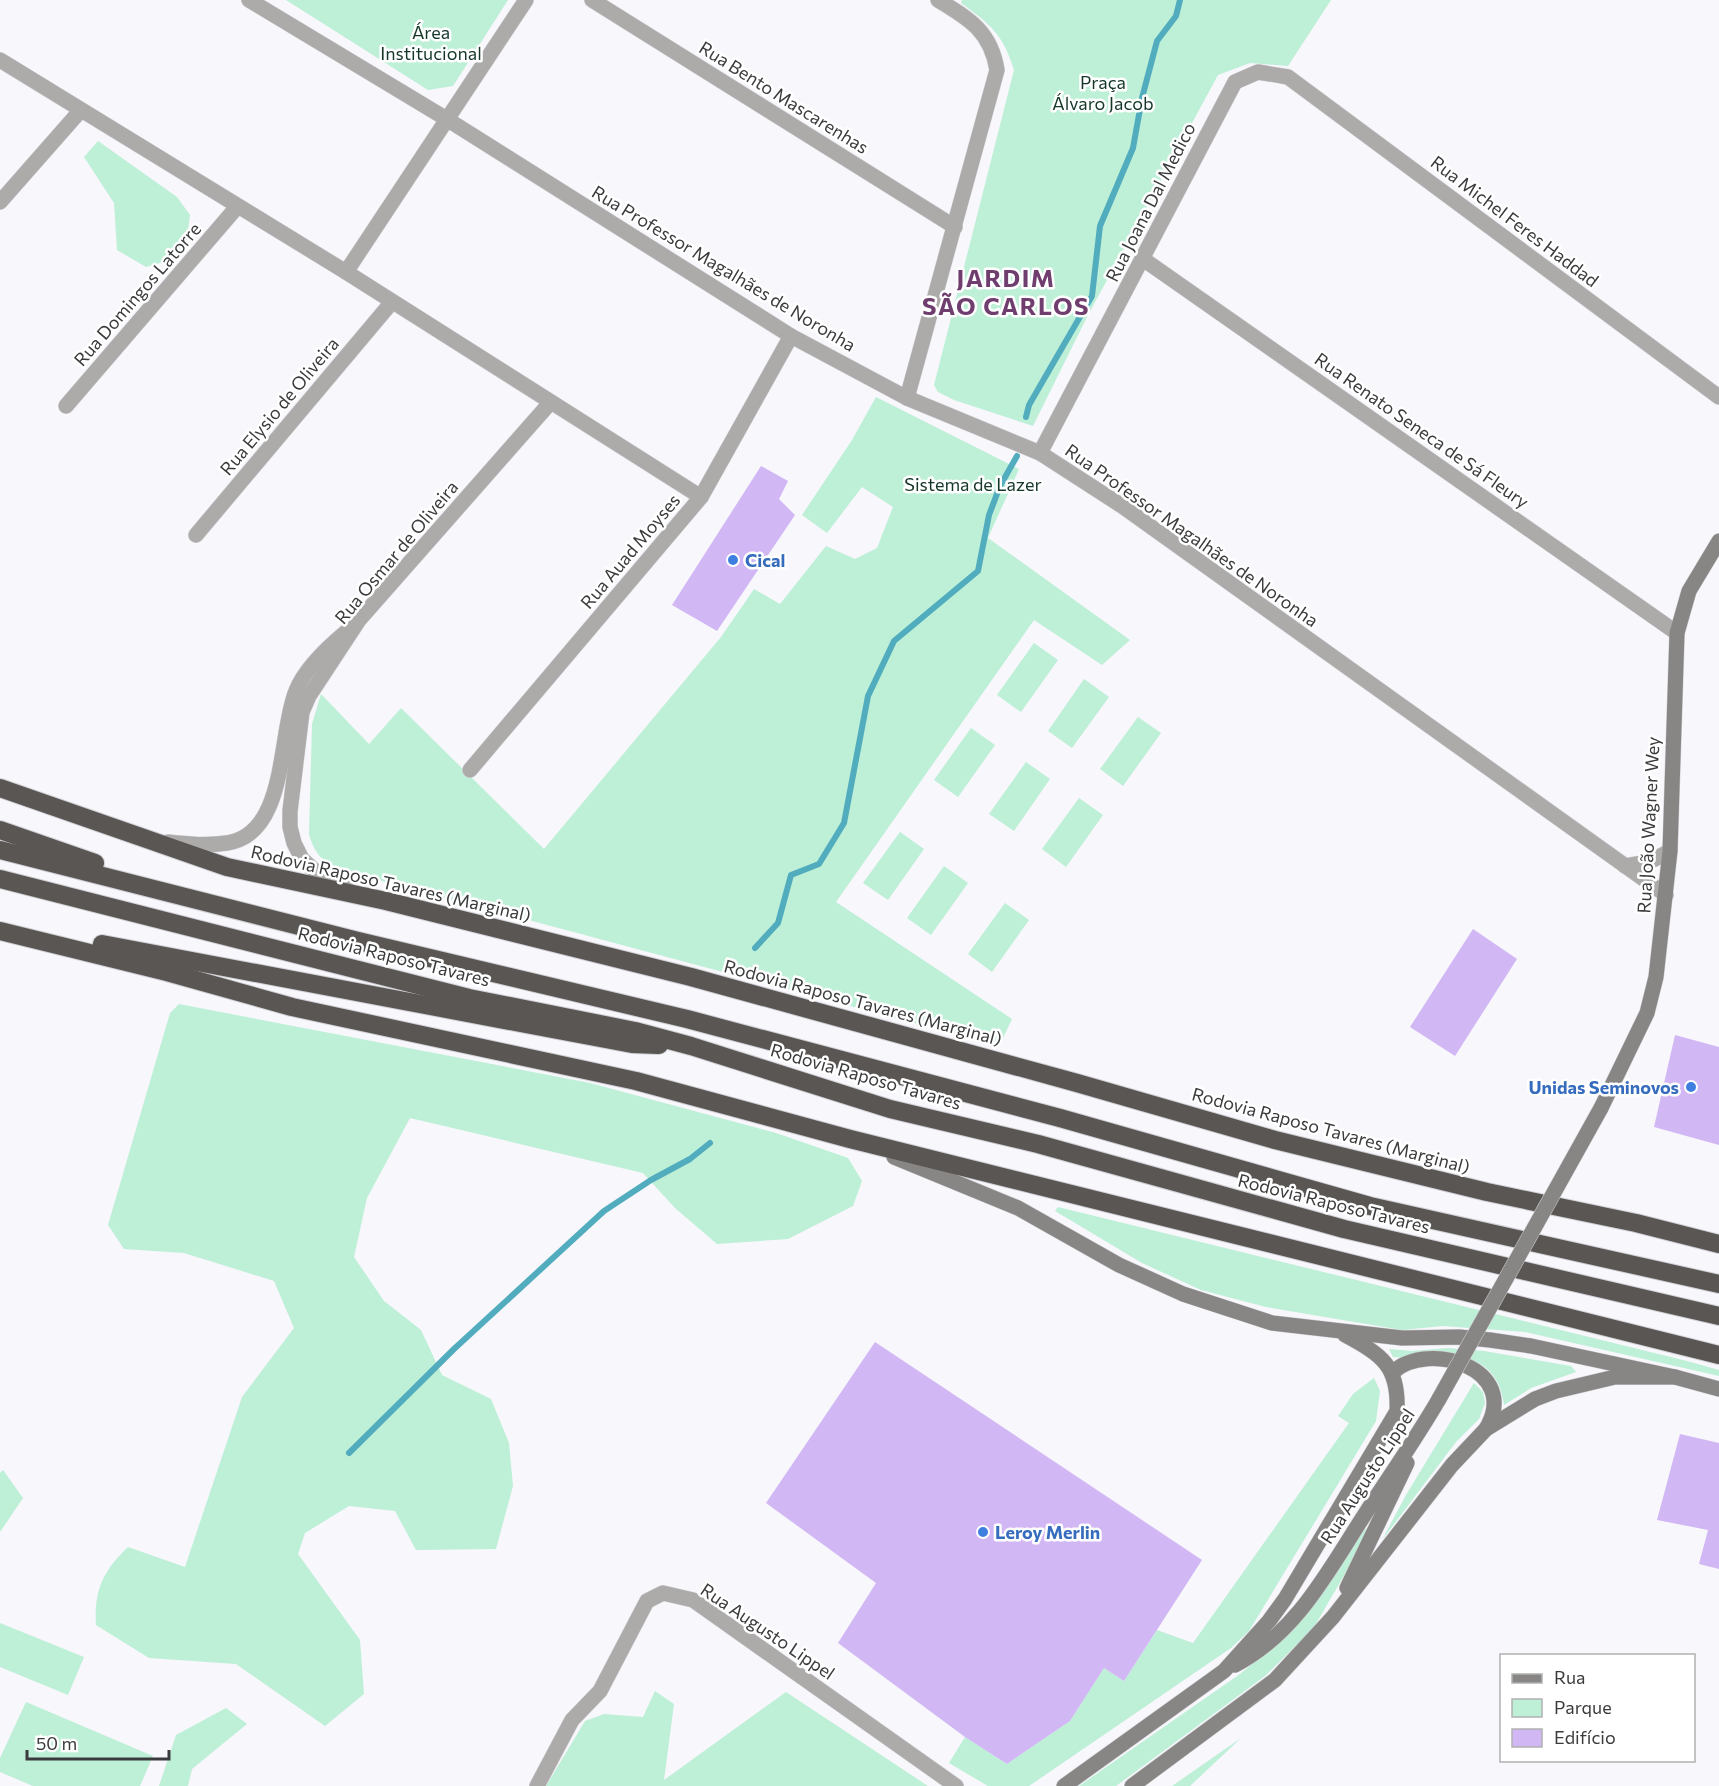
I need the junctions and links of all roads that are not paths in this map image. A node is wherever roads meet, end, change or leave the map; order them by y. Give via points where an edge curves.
1 (249, 0) edge
2 (526, 0) edge
3 (592, 0) edge
4 (938, 0) edge
5 (0, 60) edge
6 (1288, 78) joint
7 (81, 110) junction
8 (445, 118) junction
9 (0, 202) edge
10 (237, 207) junction
11 (955, 227) junction
12 (1143, 259) junction
13 (346, 272) junction
14 (392, 302) junction
15 (791, 336) junction
16 (1719, 397) edge
17 (907, 398) junction
18 (550, 403) junction
19 (66, 406) dead end
20 (1040, 453) junction
21 (700, 497) junction
22 (196, 535) dead end
23 (1719, 541) edge
24 (359, 620) junction
25 (1677, 633) junction
26 (470, 770) dead end
27 (0, 788) edge
28 (0, 830) edge
29 (160, 841) junction
30 (0, 850) edge
31 (1670, 851) junction
32 (1625, 866) junction
33 (0, 879) edge
34 (1666, 895) junction
35 (386, 901) junction
36 (219, 906) junction
37 (0, 925) edge
38 (0, 931) edge
39 (692, 1046) junction
40 (850, 1139) junction
41 (1719, 1244) edge
42 (1719, 1284) edge
43 (1719, 1316) edge
44 (1337, 1331) junction
45 (1719, 1356) edge
46 (1393, 1372) junction
47 (1675, 1377) junction
48 (1719, 1389) edge
49 (1435, 1405) junction
50 (1486, 1429) junction
51 (1333, 1617) junction
52 (1224, 1671) junction
53 (954, 1785) edge
54 (537, 1786) edge
55 (1064, 1786) edge
56 (1132, 1786) edge

1 - 8 street, Rua Professor Magalhães de Noronha
2 - 8 street
3 - 11 street, Rua Bento Mascarenhas
4 - 11 street via 974,22 994,50 997,70
5 - 7 street
6 - 12 street, Rua Joana Dal Medico via 1258,72 1235,82
6 - 16 street, Rua Michel Feres Haddad
7 - 9 street
7 - 10 street
8 - 13 street
8 - 15 street, Rua Professor Magalhães de Noronha
10 - 13 street
10 - 19 street, Rua Domingos Latorre
11 - 17 street
12 - 20 street, Rua Joana Dal Medico
12 - 25 street, Rua Renato Seneca de Sá Fleury
13 - 14 street
14 - 18 street
14 - 22 street, Rua Elysio de Oliveira
15 - 17 street, Rua Professor Magalhães de Noronha
15 - 21 street, Rua Auad Moyses
17 - 20 street, Rua Professor Magalhães de Noronha
18 - 21 street
18 - 24 street, Rua Osmar de Oliveira
20 - 32 street, Rua Professor Magalhães de Noronha via 1122,506
21 - 26 street, Rua Auad Moyses
23 - 25 main road, Rua João Wagner Wey via 1689,591
24 - 29 street via 333,643 296,689 276,785 261,823 244,838 228,843
24 - 35 street, Rua Osmar de Oliveira via 302,712 290,827 302,859 315,871
25 - 31 main road, Rua João Wagner Wey
27 - 29 highway, Rodovia Raposo Tavares (Marginal) via 99,824
28 - 36 highway
29 - 35 highway, Rodovia Raposo Tavares (Marginal) via 227,867
30 - 36 highway, Rodovia Raposo Tavares
31 - 32 street via 1649,862
31 - 34 main road, Rua João Wagner Wey
32 - 34 street, Rua Professor Magalhães de Noronha
33 - 39 highway, Rodovia Raposo Tavares via 469,998
34 - 49 main road, Rua João Wagner Wey, bridge via 1656,977 1647,1013 1601,1108
35 - 41 highway, Rodovia Raposo Tavares (Marginal) via 692,977 1275,1140
36 - 42 highway, Rodovia Raposo Tavares via 687,1019 1060,1118 1370,1206
37 - 39 highway via 633,1044
38 - 40 highway via 292,1007 636,1081
39 - 43 highway, Rodovia Raposo Tavares via 890,1109 1038,1144 1344,1229
40 - 44 main road via 1018,1208 1119,1265 1183,1294 1272,1323
40 - 45 highway
44 - 46 main road via 1384,1360
44 - 47 main road via 1521,1344
46 - 50 main road, Rua Augusto Lippel via 1406,1363 1419,1361 1471,1366 1491,1386 1495,1407
46 - 52 main road, Rua Augusto Lippel via 1398,1397 1391,1424 1285,1599
47 - 48 main road, Rua Augusto Lippel
47 - 50 main road, Rua Augusto Lippel via 1615,1377 1578,1384 1536,1399
49 - 51 main road, Rua Augusto Lippel
49 - 52 main road, Rua Augusto Lippel via 1311,1599 1256,1654
50 - 51 main road, Rua Augusto Lippel via 1452,1465
51 - 56 main road, Rua Augusto Lippel via 1275,1680
52 - 55 main road, Rua Augusto Lippel
53 - 54 street, Rua Augusto Lippel via 693,1600 663,1593 647,1601 600,1691 572,1720

